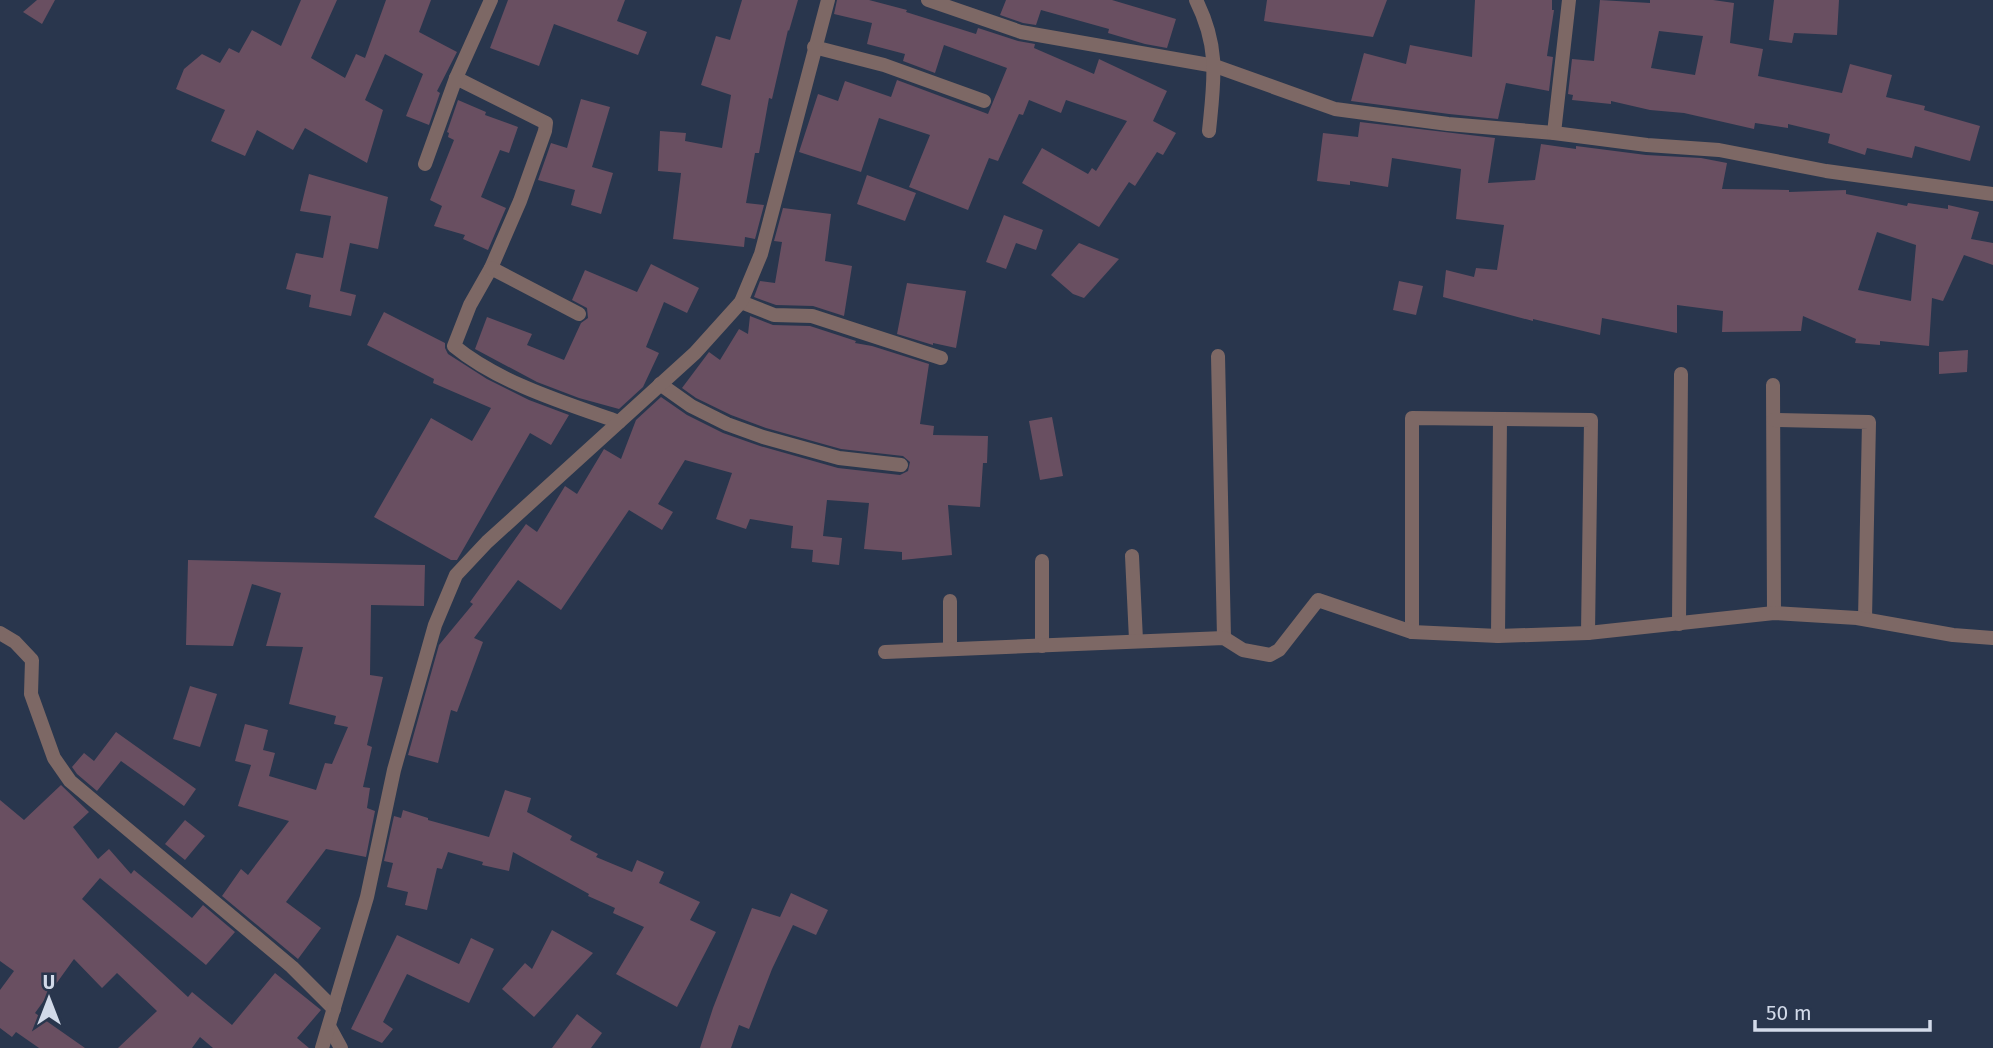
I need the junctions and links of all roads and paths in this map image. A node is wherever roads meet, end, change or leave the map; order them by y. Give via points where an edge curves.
1 (491, 0) edge
2 (828, 0) edge
3 (928, 0) edge
4 (1196, 0) edge
5 (1569, 0) edge
6 (814, 47) junction
7 (1215, 66) junction
8 (456, 78) junction
9 (984, 100) dead end
10 (1209, 131) dead end
11 (1554, 133) junction
12 (425, 164) dead end
13 (1993, 194) edge
14 (491, 268) junction
15 (741, 302) junction
16 (579, 314) dead end
17 (1218, 356) dead end
18 (941, 358) dead end
19 (1681, 373) dead end
20 (660, 384) junction
21 (1773, 386) dead end
22 (1500, 419) junction
23 (1774, 420) junction
24 (619, 422) junction
25 (901, 465) dead end
26 (1132, 556) dead end
27 (1042, 561) dead end
28 (950, 601) dead end
29 (1774, 613) junction
30 (1864, 619) junction
31 (1679, 624) junction
32 (1412, 632) junction
33 (0, 634) edge
34 (1588, 634) junction
35 (1499, 636) junction
36 (1224, 638) junction
37 (1993, 638) edge
38 (1136, 640) junction
39 (1042, 646) junction
40 (950, 649) junction
41 (885, 652) dead end
42 (334, 1009) junction
43 (329, 1026) junction
44 (323, 1048) edge
45 (341, 1048) edge

1 - 8 street
2 - 6 street
3 - 7 street via 1021,32
4 - 7 street via 1211,35
5 - 11 street
6 - 9 street via 884,65
6 - 15 street via 761,254
7 - 10 street
7 - 11 street via 1335,109
8 - 12 street
8 - 14 street via 545,123 520,201
11 - 13 street via 1719,150 1826,171
14 - 16 street
14 - 24 street via 454,346 539,394
15 - 18 street via 774,315 812,316
15 - 20 street
17 - 36 street
19 - 31 street
20 - 24 street
20 - 25 street via 691,406 763,437 839,458
21 - 23 street
22 - 32 street via 1412,418
22 - 34 street via 1591,420
22 - 35 street
23 - 29 street
23 - 30 street via 1869,422
24 - 42 street via 456,575 435,625
26 - 38 street
27 - 39 street
28 - 40 street
29 - 30 street
29 - 31 street
30 - 37 street
31 - 34 street
32 - 35 street
32 - 36 street via 1318,600 1270,655 1243,650
33 - 42 street via 32,660 31,694 54,758 70,781 292,967
34 - 35 street
36 - 38 street
38 - 39 street
39 - 40 street
40 - 41 street
42 - 43 street
43 - 44 street
43 - 45 street

